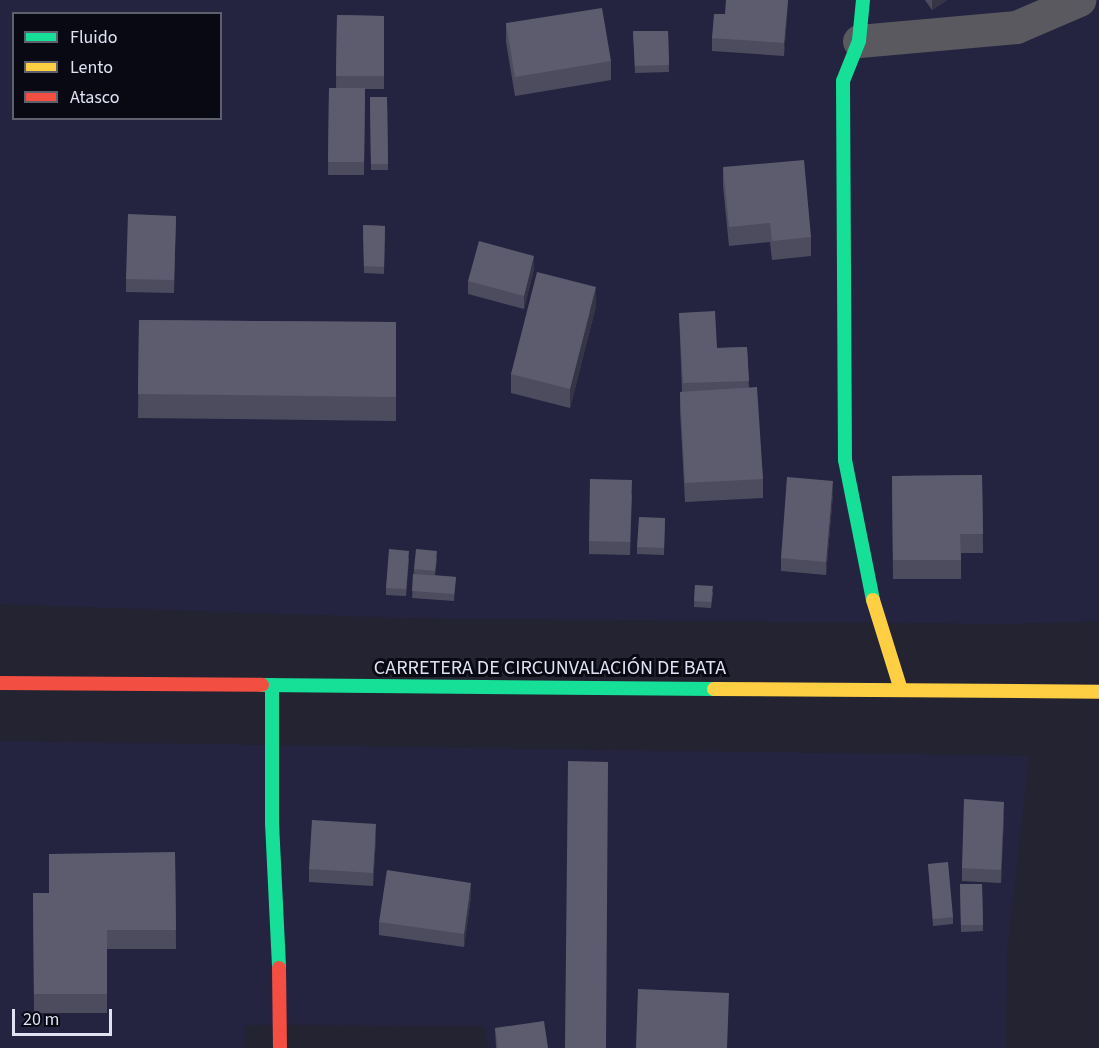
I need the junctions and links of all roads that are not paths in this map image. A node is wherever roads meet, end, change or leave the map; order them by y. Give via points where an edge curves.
1 (863, 0) edge
2 (1079, 0) edge
3 (859, 41) junction
4 (0, 683) edge
5 (272, 685) junction
6 (901, 690) junction
7 (1099, 692) edge
8 (280, 1048) edge

1 - 3 main road
2 - 3 street via 1016,27
3 - 6 main road via 843,81 845,460 873,602
4 - 5 main road, CARRETERA DE CIRCUNVALACIÓN DE BATA
5 - 6 main road, CARRETERA DE CIRCUNVALACIÓN DE BATA
5 - 8 main road via 272,823 278,901
6 - 7 main road, CARRETERA DE CIRCUNVALACIÓN DE BATA

